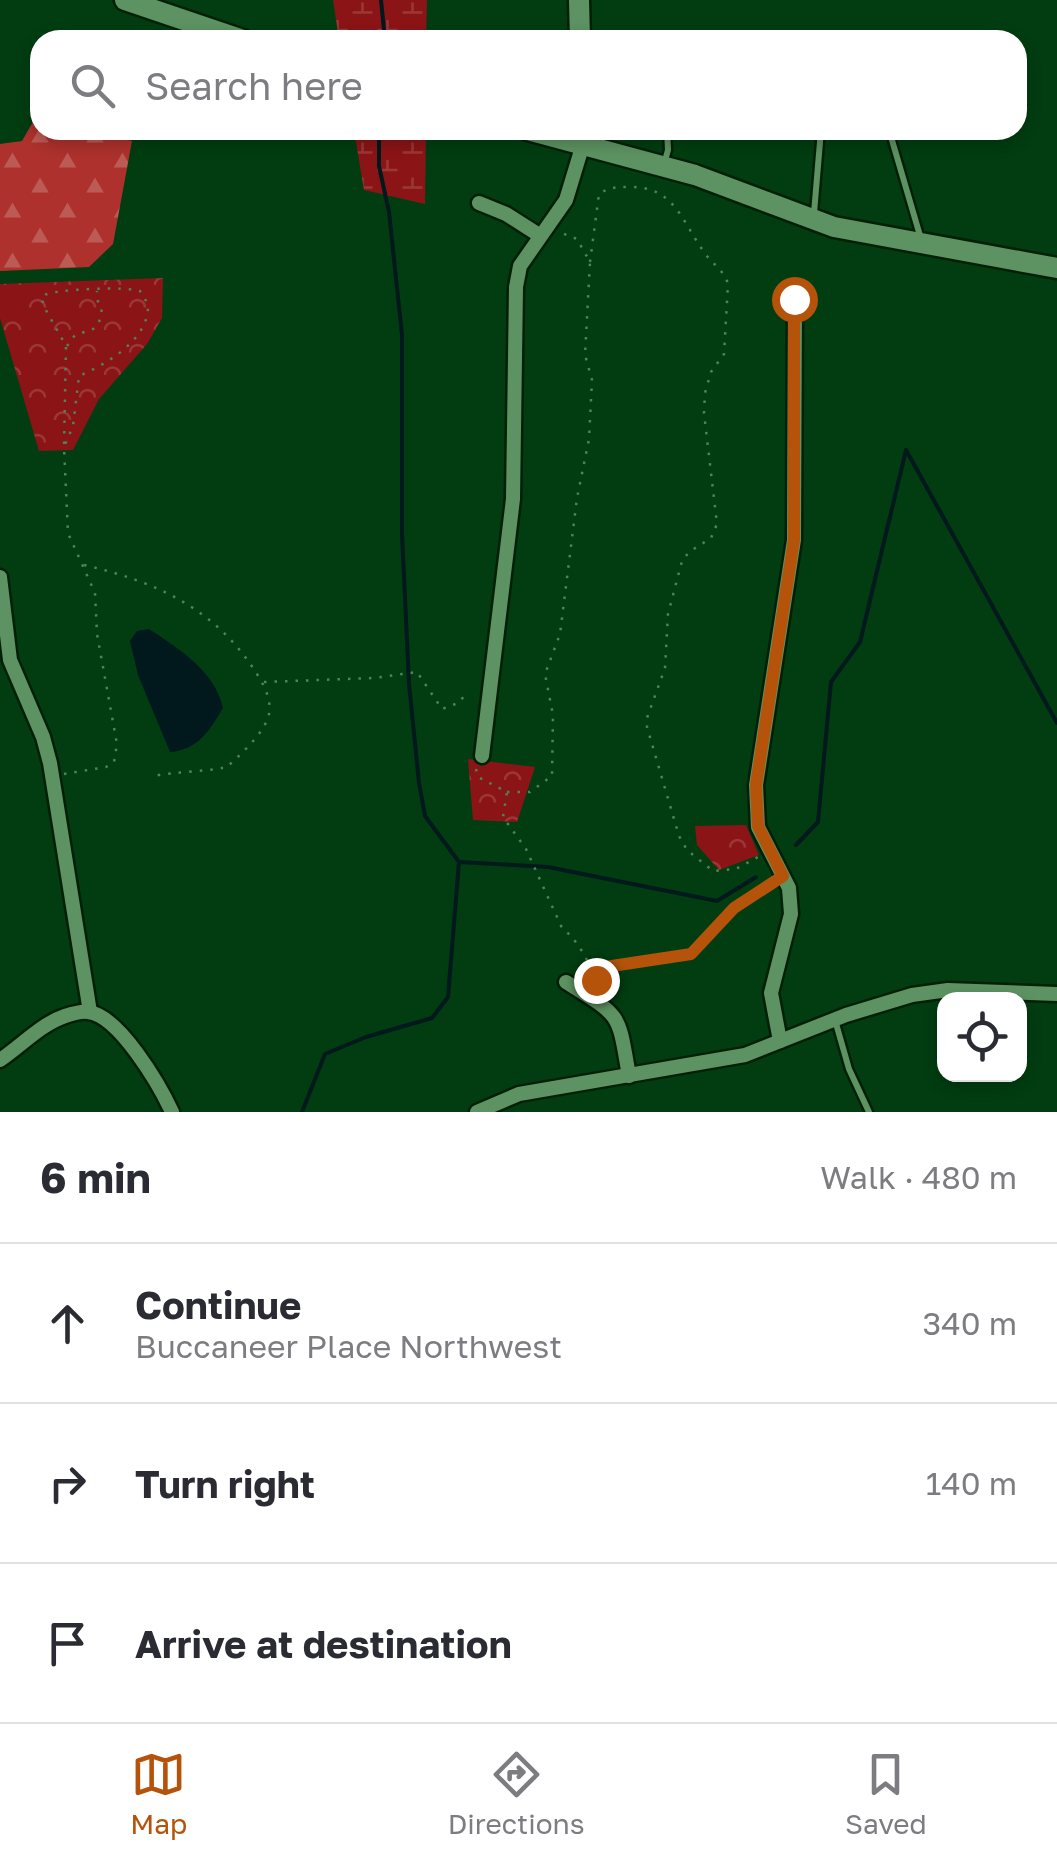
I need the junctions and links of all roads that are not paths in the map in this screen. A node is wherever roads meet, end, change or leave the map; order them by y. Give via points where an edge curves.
1 (125, 0) edge
2 (579, 0) edge
3 (214, 30) edge
4 (580, 30) edge
5 (582, 140) edge
6 (591, 140) edge
7 (668, 140) edge
8 (820, 140) edge
9 (892, 140) edge
10 (664, 166) junction
11 (480, 203) dead end
12 (813, 220) junction
13 (539, 234) junction
14 (923, 245) junction
15 (1057, 268) edge
16 (794, 299) dead end
17 (0, 577) edge
18 (482, 756) road end
19 (566, 982) dead end
20 (1057, 994) edge
21 (90, 1012) junction
22 (835, 1019) junction
23 (780, 1041) junction
24 (0, 1060) edge
25 (629, 1076) junction
26 (172, 1112) edge
27 (477, 1112) edge
28 (869, 1112) edge

1 - 3 main road
2 - 4 main road
5 - 13 street via 566,200
6 - 10 main road
7 - 10 lane
8 - 12 lane
9 - 14 lane
10 - 12 main road
11 - 13 street
12 - 14 main road
13 - 18 street via 516,288 513,499
14 - 15 main road
16 - 23 street via 794,540 756,785 758,826 789,888 791,914 772,993
17 - 21 street via 10,660 52,776
19 - 25 street via 618,1021
20 - 22 street via 948,990
21 - 24 street via 50,1023
21 - 26 street via 127,1042
22 - 23 street
22 - 28 lane
23 - 25 street via 744,1055
25 - 27 street via 519,1094

